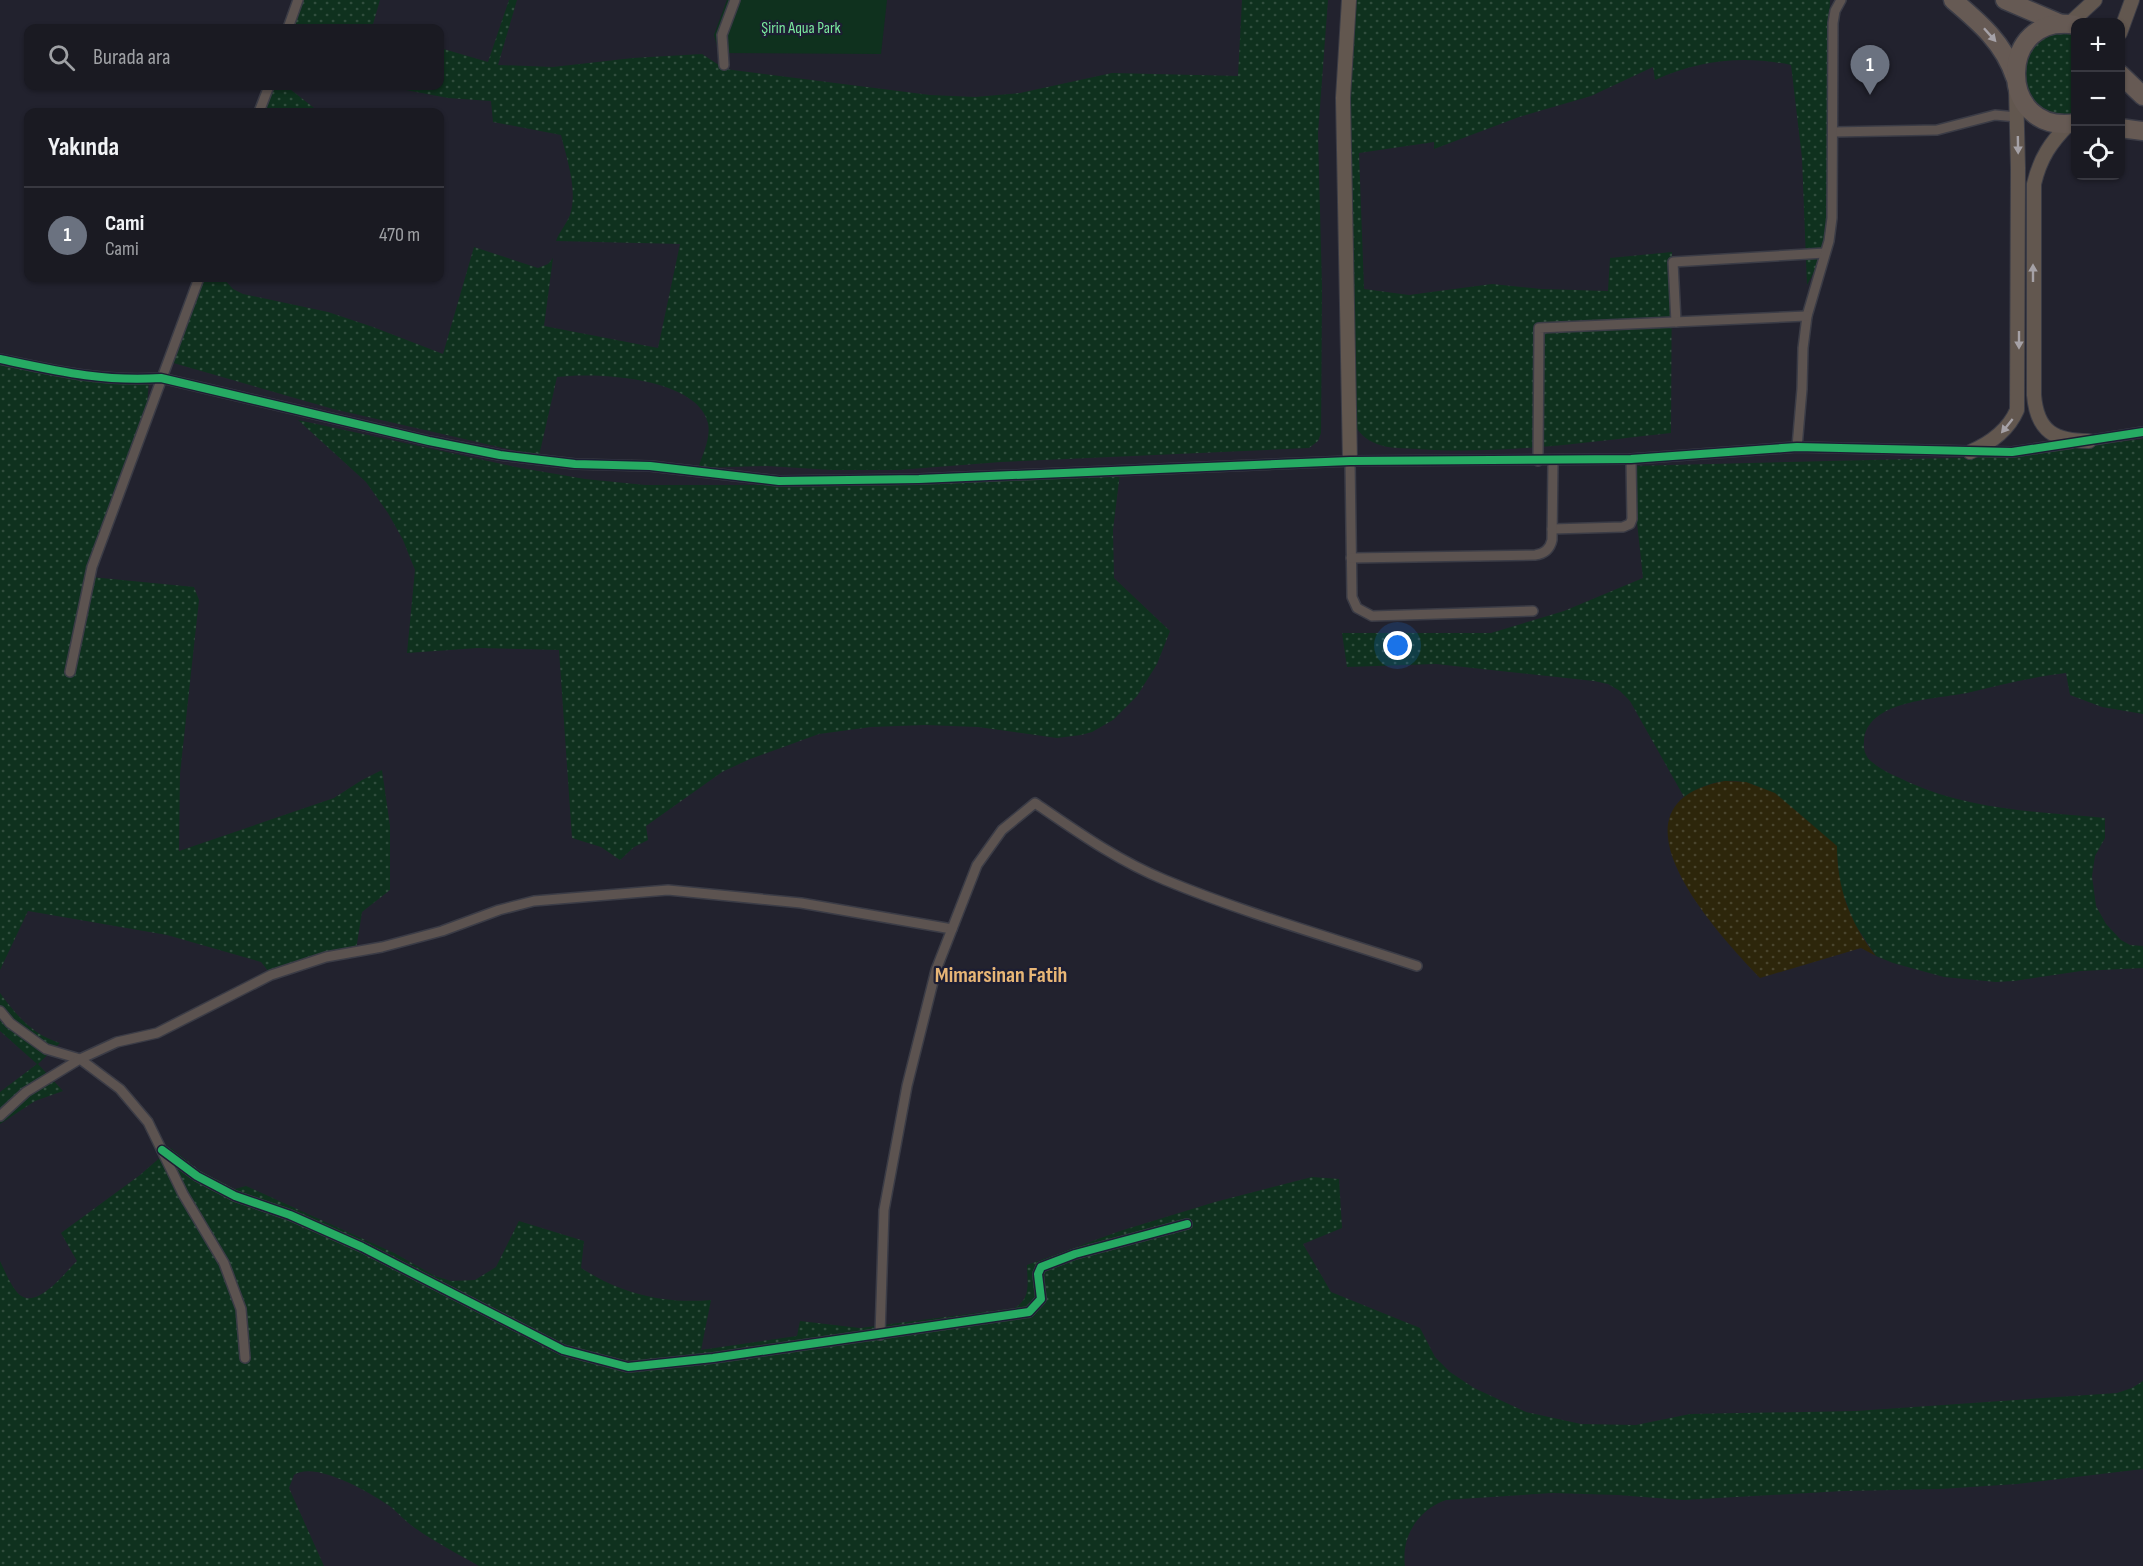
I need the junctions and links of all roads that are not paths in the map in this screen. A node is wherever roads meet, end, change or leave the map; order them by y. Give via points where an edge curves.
1 (298, 0) edge
2 (735, 0) edge
3 (1349, 0) edge
4 (1841, 0) edge
5 (1953, 0) edge
6 (2005, 0) edge
7 (2095, 0) edge
8 (2132, 0) edge
9 (2125, 21) edge
10 (289, 24) edge
11 (2069, 24) edge
12 (723, 65) dead end
13 (2125, 78) edge
14 (2016, 82) junction
15 (268, 90) edge
16 (2143, 96) edge
17 (261, 108) edge
18 (2017, 117) junction
19 (2071, 123) edge
20 (2071, 124) edge
21 (2125, 129) edge
22 (2143, 131) edge
23 (1833, 132) junction
24 (1825, 253) junction
25 (197, 282) edge
26 (1807, 316) junction
27 (1676, 322) junction
28 (0, 359) edge
29 (161, 378) junction
30 (2143, 432) edge
31 (2089, 441) junction
32 (1797, 447) junction
33 (1970, 452) junction
34 (1631, 459) junction
35 (1350, 461) junction
36 (1538, 461) junction
37 (1553, 461) junction
38 (1552, 529) junction
39 (1351, 558) junction
40 (1533, 611) dead end
41 (70, 672) dead end
42 (952, 929) junction
43 (1417, 966) dead end
44 (0, 1011) edge
45 (80, 1059) junction
46 (0, 1116) edge
47 (162, 1150) junction
48 (1187, 1224) dead end
49 (880, 1335) junction
50 (245, 1358) dead end

1 - 10 street
2 - 12 street via 722,35
3 - 35 main road via 1343,98
4 - 23 street via 1833,23
5 -> 14 highway via 2000,46
6 - 11 highway
7 - 11 main road
8 - 9 main road
11 - 14 highway via 2052,25 2036,32 2024,45 2017,61
13 - 16 highway
14 - 18 main road
14 - 19 highway via 2024,102 2036,115 2052,122
15 - 17 street
18 - 23 street via 1995,115 1937,130
18 -> 33 main road via 2017,410 1998,437
31 -> 20 main road via 2066,440 2050,433 2039,419 2034,395 2034,184 2049,146
21 - 22 highway
23 - 24 street via 1832,218
24 - 26 street
24 - 27 street via 1673,262
25 - 29 street
26 - 27 street
26 - 32 street
27 - 36 street via 1539,328
28 - 29 street via 79,376
29 - 35 street via 500,455 779,481
29 - 41 street via 92,567
30 - 31 street
31 - 33 street via 2012,452
32 - 33 street
32 - 34 street
34 - 37 street
34 - 38 street via 1630,524
35 - 36 street
35 - 39 street
36 - 37 street
37 - 38 street
38 - 39 street via 1550,547 1539,554
39 - 40 street via 1352,597 1357,608 1372,616
42 - 43 street via 977,865 1002,830 1035,803 1097,845 1164,880
42 - 45 street via 801,903 668,890 534,901 442,931 326,957 271,975 157,1033 117,1042
42 - 49 street via 936,970 907,1086 884,1210
44 - 45 street via 45,1049
45 - 46 street via 26,1092
45 - 47 street via 120,1089 148,1122
47 - 49 street via 196,1176 235,1196 362,1247 563,1350 628,1367
47 - 50 street via 224,1263 241,1309
48 - 49 street via 1041,1267 1041,1299 1029,1312

